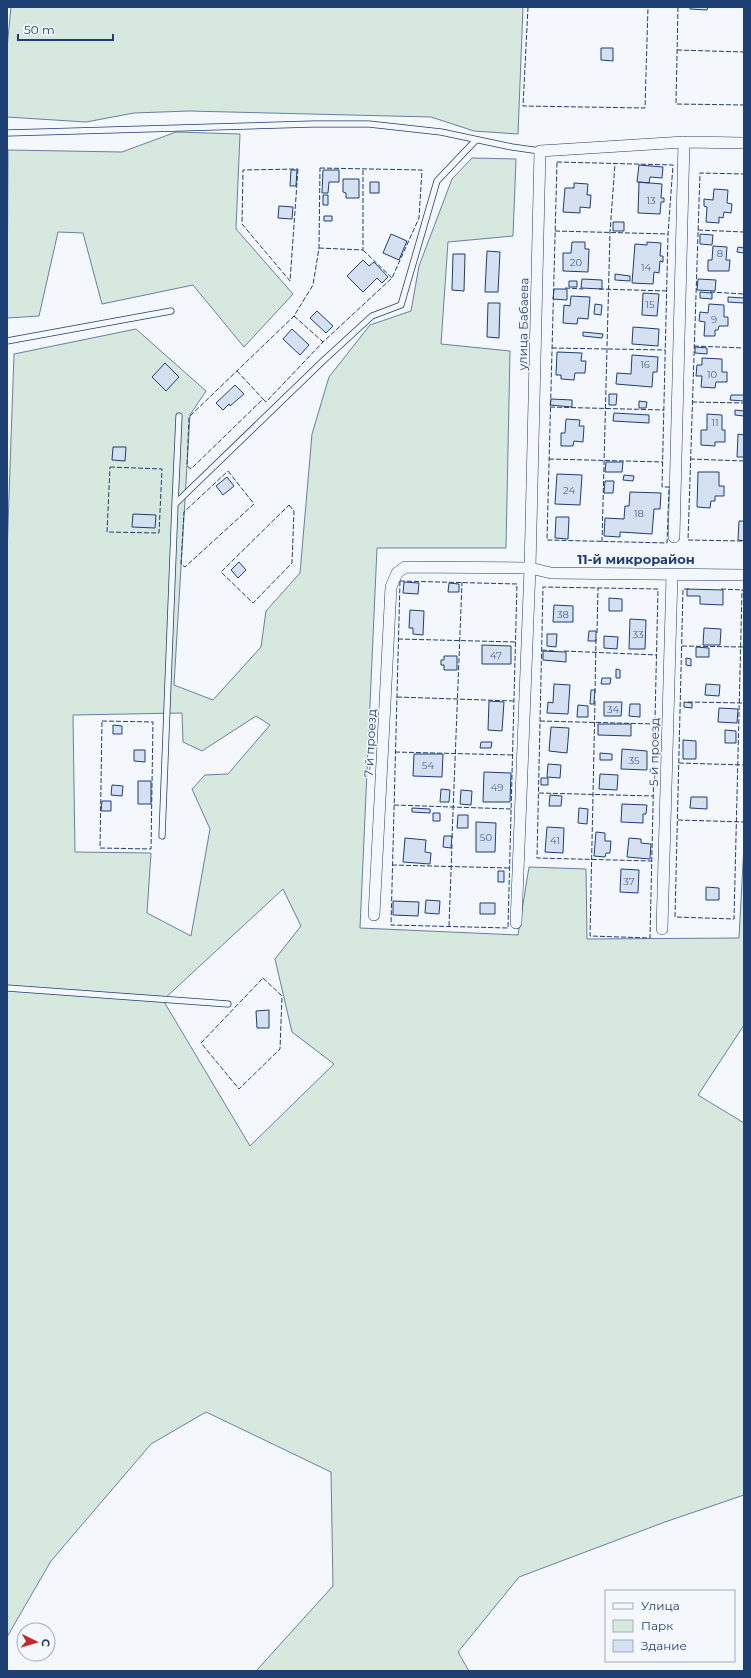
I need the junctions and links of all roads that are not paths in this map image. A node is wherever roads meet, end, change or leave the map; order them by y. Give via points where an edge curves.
1 (7, 133) edge
2 (476, 140) junction
3 (684, 142) junction
4 (744, 143) edge
5 (540, 151) junction
6 (171, 311) dead end
7 (7, 341) edge
8 (179, 416) dead end
9 (174, 504) junction
10 (674, 537) dead end
11 (530, 568) junction
12 (744, 574) edge
13 (672, 575) junction
14 (162, 836) dead end
15 (374, 915) dead end
16 (516, 923) dead end
17 (662, 929) dead end
18 (7, 988) edge
19 (228, 1004) dead end

1 - 2 lane via 369,124 415,128
2 - 5 lane
2 - 9 lane via 437,181 401,306 372,316
3 - 4 street
3 - 5 street
3 - 10 street
5 - 11 street, улица Бабаева
6 - 7 lane
8 - 9 lane
9 - 14 lane
11 - 13 street via 551,572
11 - 15 street, 7-й проезд via 404,567 397,573 391,587
11 - 16 street, улица Бабаева
12 - 13 street
13 - 17 street, 5-й проезд
18 - 19 lane

